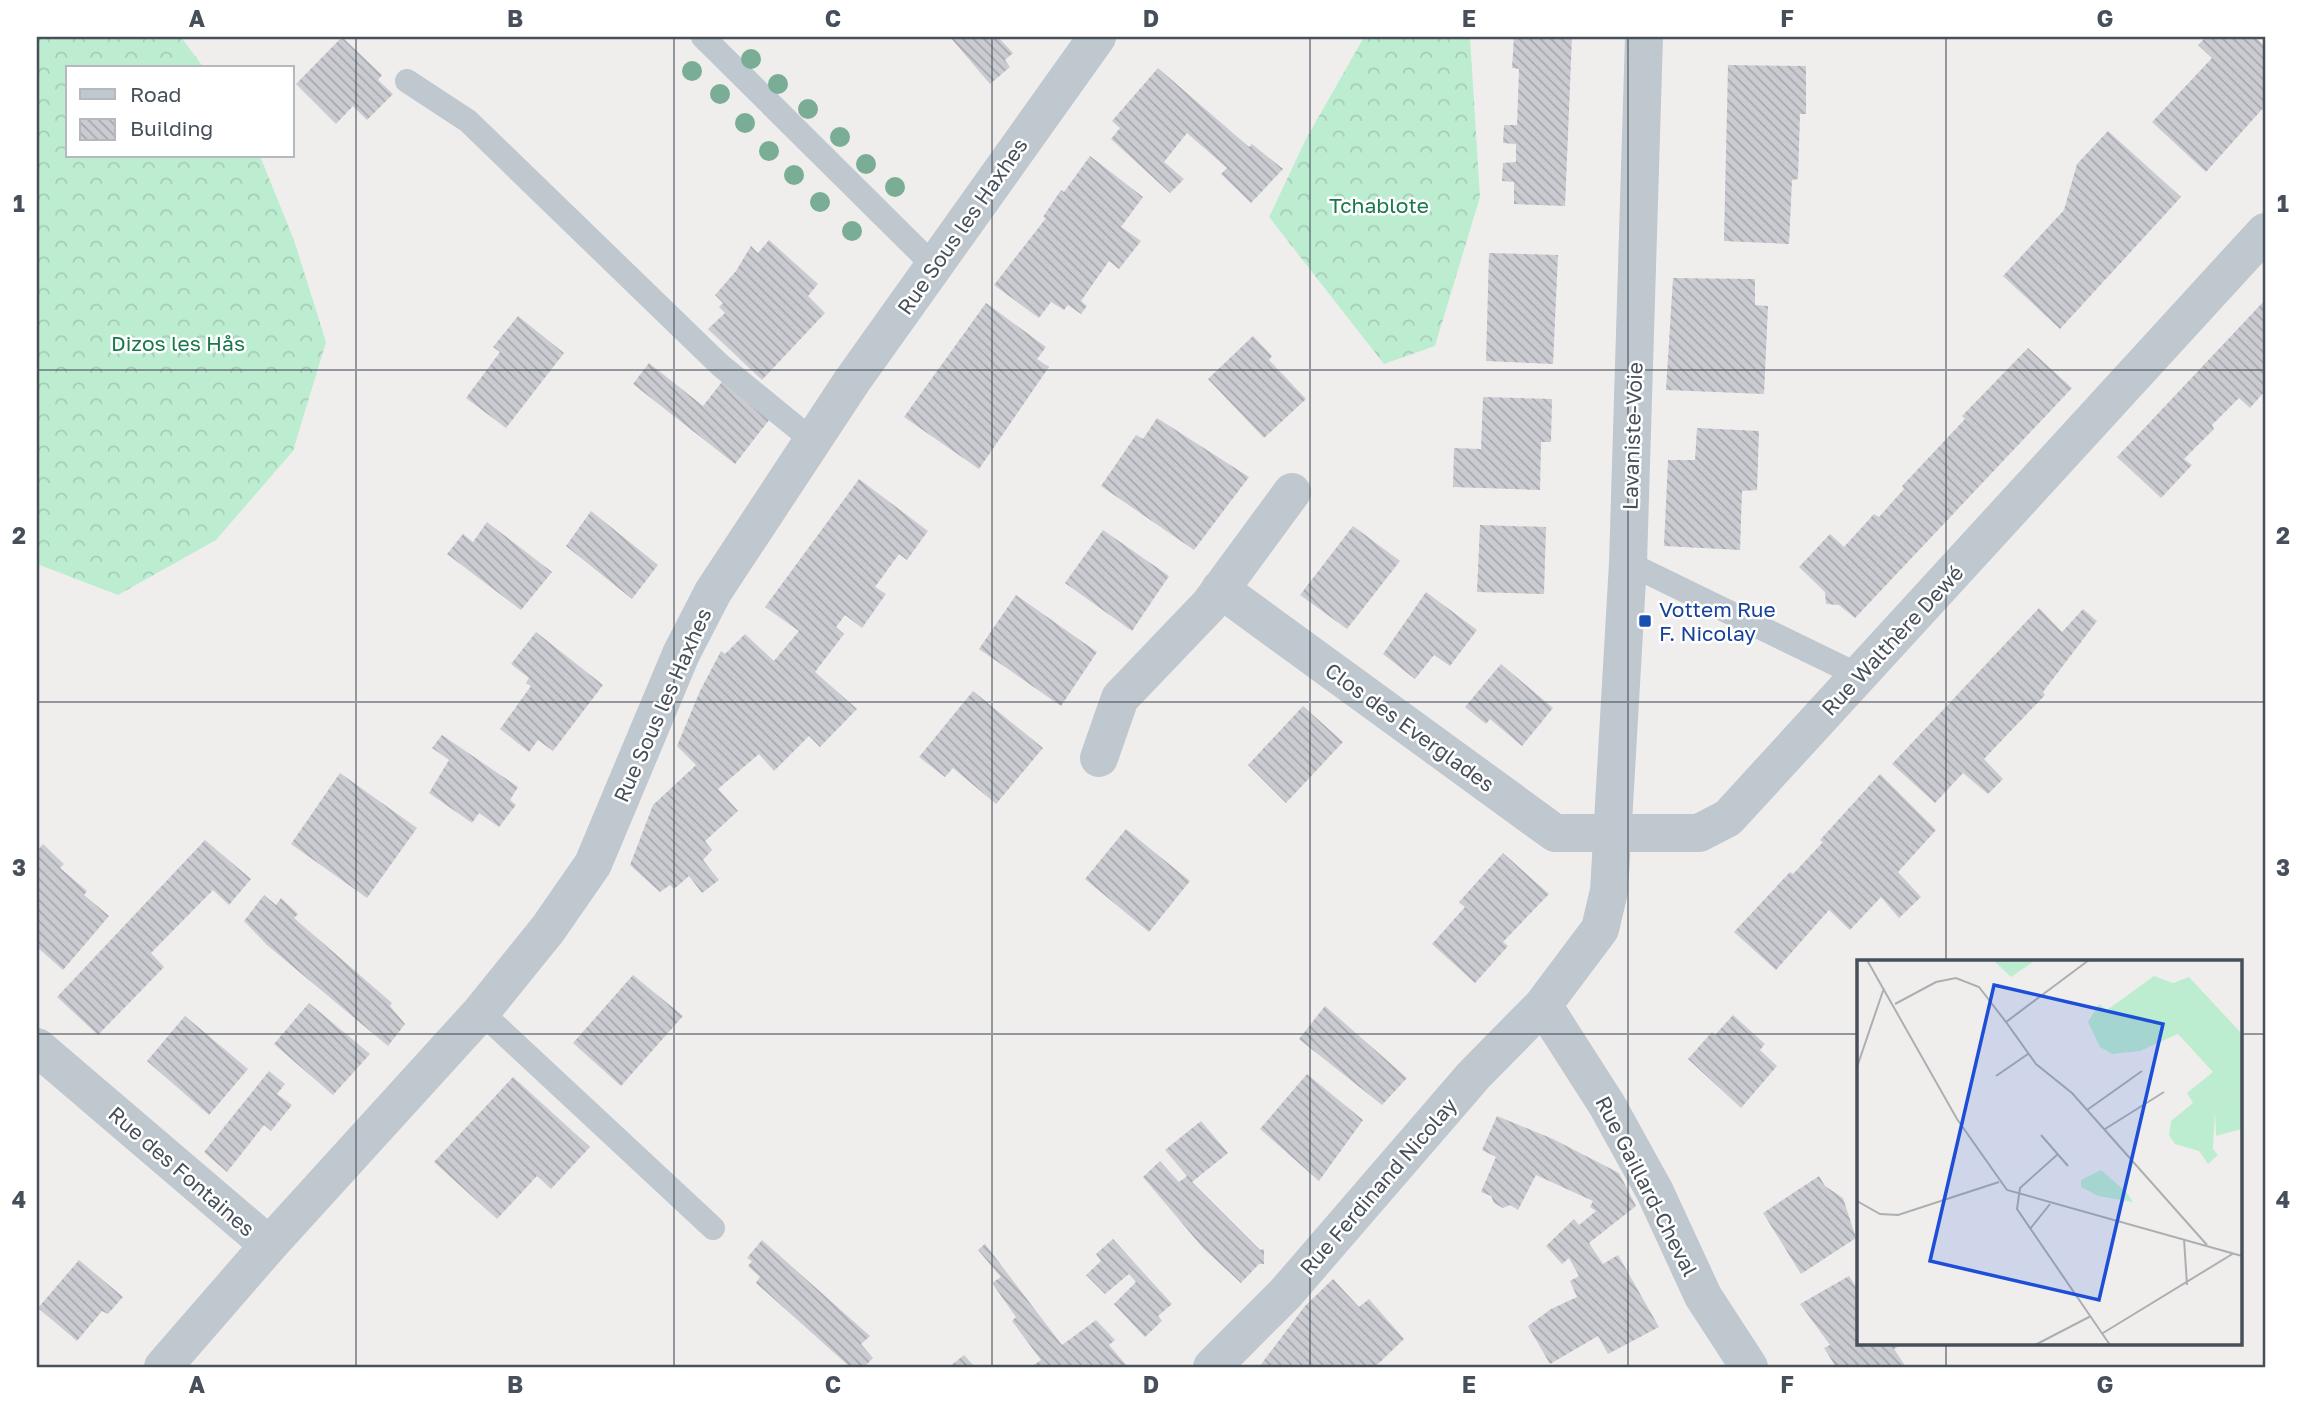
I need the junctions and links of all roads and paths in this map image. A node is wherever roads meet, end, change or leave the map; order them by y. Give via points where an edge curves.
1 (703, 37) edge
2 (1097, 37) edge
3 (1644, 37) edge
4 (407, 81) dead end
5 (2265, 232) edge
6 (934, 267) junction
7 (813, 441) junction
8 (1292, 492) dead end
9 (1628, 563) junction
10 (1220, 589) junction
11 (1860, 676) junction
12 (1100, 758) dead end
13 (1611, 834) junction
14 (1544, 1005) junction
15 (481, 1012) junction
16 (37, 1047) edge
17 (713, 1228) dead end
18 (269, 1245) junction
19 (163, 1367) edge
20 (1212, 1367) edge
21 (1749, 1367) edge

1 - 6 lane
2 - 6 street, Rue Sous les Haxhes
3 - 9 street, Lavaniste-Voie
4 - 7 lane via 468,121 720,365
5 - 11 street, Rue Walthère Dewé
6 - 7 street, Rue Sous les Haxhes
7 - 15 street, Rue Sous les Haxhes via 713,592 681,654 593,864
8 - 10 street
9 - 11 lane
9 - 13 street, Lavaniste-Voie
10 - 12 street via 1120,698
10 - 13 street, Clos des Everglades via 1555,833
11 - 13 street, Rue Walthère Dewé via 1727,818 1699,833
13 - 14 street via 1609,891 1600,929
14 - 20 street, Rue Ferdinand Nicolay via 1474,1075 1285,1294
14 - 21 street, Rue Gaillard-Cheval via 1637,1159 1703,1296
15 - 17 lane
15 - 18 street, Rue Sous les Haxhes
16 - 18 street, Rue des Fontaines
18 - 19 street, Rue des Fontaines

